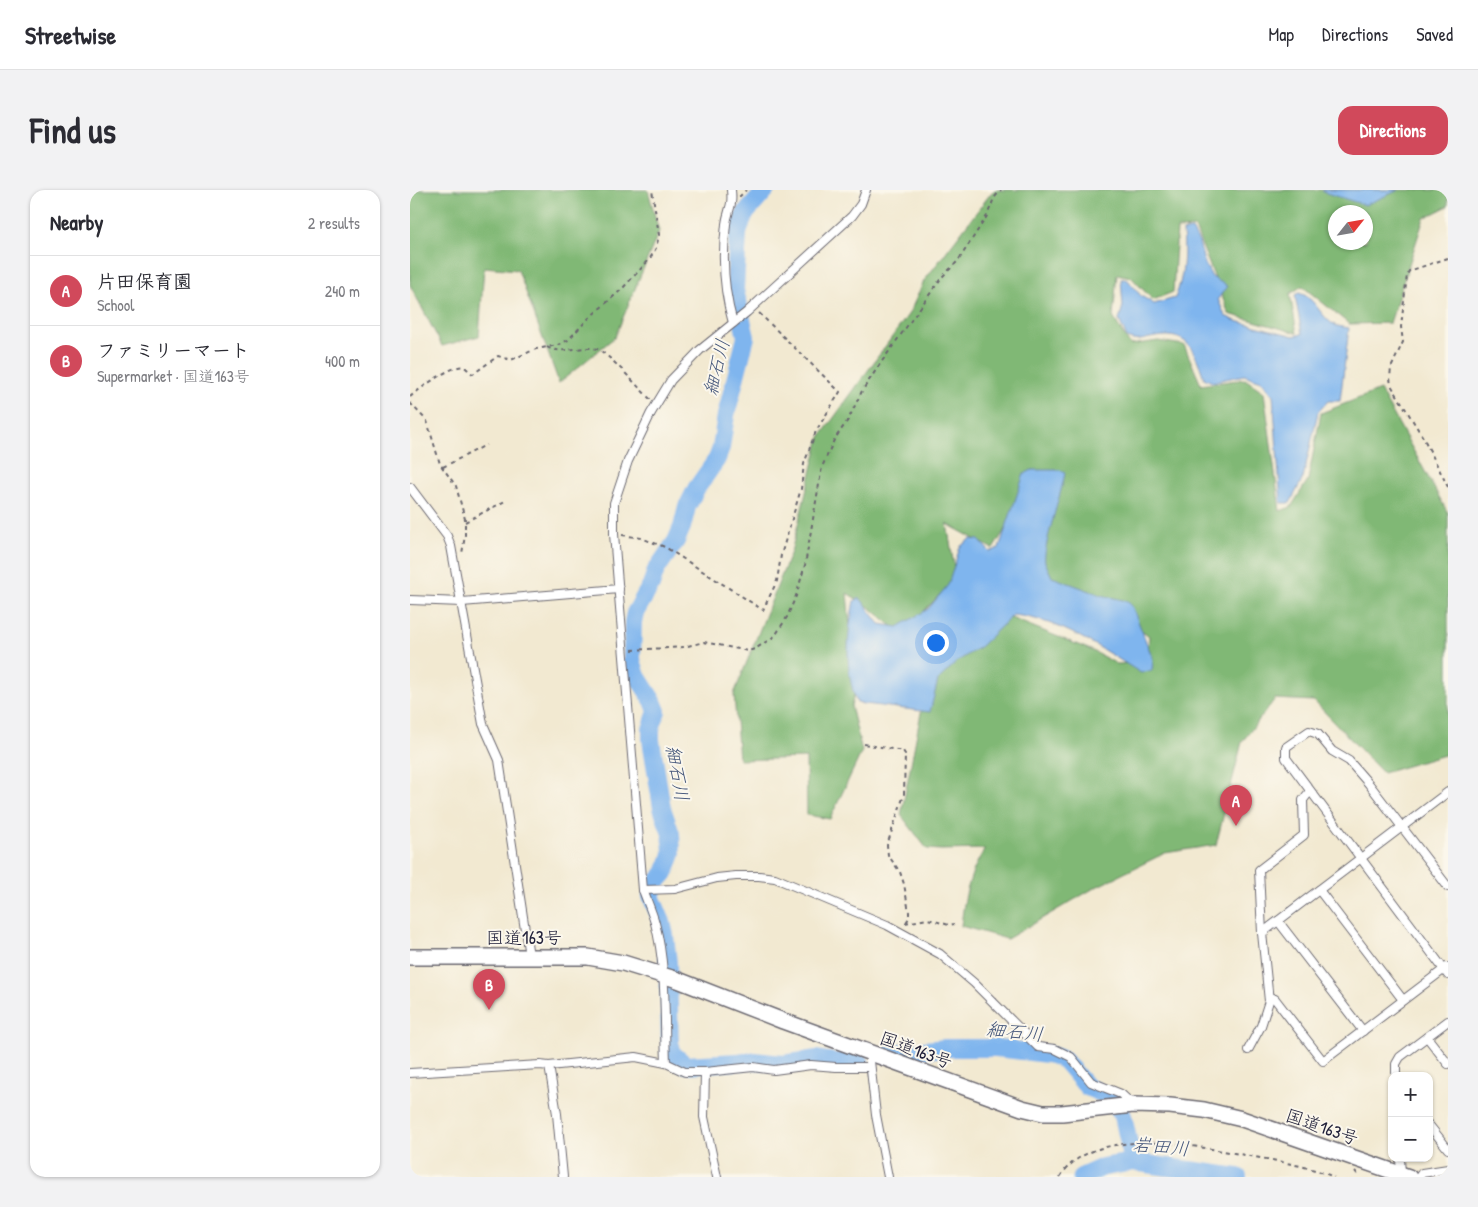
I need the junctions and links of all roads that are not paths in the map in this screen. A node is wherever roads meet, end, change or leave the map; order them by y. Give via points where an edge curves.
1 (731, 190) edge
2 (866, 190) edge
3 (735, 322) junction
4 (410, 487) edge
5 (619, 589) junction
6 (410, 600) edge
7 (462, 602) junction
8 (1310, 791) junction
9 (1446, 797) edge
10 (1402, 827) junction
11 (1361, 858) junction
12 (1448, 887) edge
13 (645, 890) junction
14 (1319, 890) junction
15 (1278, 921) junction
16 (1262, 933) junction
17 (529, 956) junction
18 (410, 957) edge
19 (1447, 970) edge
20 (663, 975) junction
21 (1269, 997) junction
22 (1403, 1000) junction
23 (1448, 1022) edge
24 (1363, 1031) junction
25 (1427, 1037) junction
26 (1248, 1050) dead end
27 (870, 1060) junction
28 (666, 1063) junction
29 (1448, 1064) edge
30 (549, 1066) junction
31 (705, 1072) junction
32 (1396, 1072) edge
33 (410, 1073) edge
34 (1129, 1105) junction
35 (1433, 1130) edge
36 (1448, 1149) edge
37 (1401, 1162) edge
38 (1448, 1169) edge
39 (1405, 1175) edge
40 (563, 1177) edge
41 (717, 1177) edge
42 (888, 1177) edge
43 (1419, 1177) edge

1 - 3 street via 733,203 726,221 725,236 726,284 727,300
2 - 3 street via 852,216
3 - 5 street via 671,380 638,439 614,503
4 - 7 street via 447,536
5 - 7 street
5 - 13 street
6 - 7 street
7 - 17 street via 483,724 499,760
8 - 10 street via 1286,758 1286,747 1309,731 1318,734 1332,751 1349,761
8 - 11 street
8 - 16 street via 1304,800 1304,835 1259,870
9 - 10 street
10 - 11 street
10 - 12 street
11 - 14 street
11 - 19 street
13 - 20 street via 655,921
13 - 34 street via 675,888 717,878 768,876 806,890 898,931 950,961 1038,1047 1064,1053 1078,1064 1091,1082 1121,1094
14 - 15 street
14 - 22 street
15 - 16 street
15 - 24 street
16 - 21 street
17 - 18 highway, 国道163号
17 - 20 highway, 国道163号 via 588,957
19 - 22 street
20 - 27 highway, 国道163号
20 - 28 street
21 - 24 street via 1276,999 1323,1061
21 - 26 street via 1261,1026
22 - 24 street
23 - 25 street
25 - 29 street
25 - 32 street via 1400,1057
27 - 31 street via 836,1067 811,1065 774,1070 753,1066
27 - 34 highway, 国道163号 via 1036,1111 1062,1113
27 - 42 street
28 - 30 street via 636,1058
28 - 31 street via 685,1072
30 - 33 street
30 - 40 street
31 - 41 street via 704,1117
34 - 39 highway, 国道163号 via 1204,1110 1242,1119
35 - 36 street
37 - 39 street
38 - 43 street via 1422,1172

